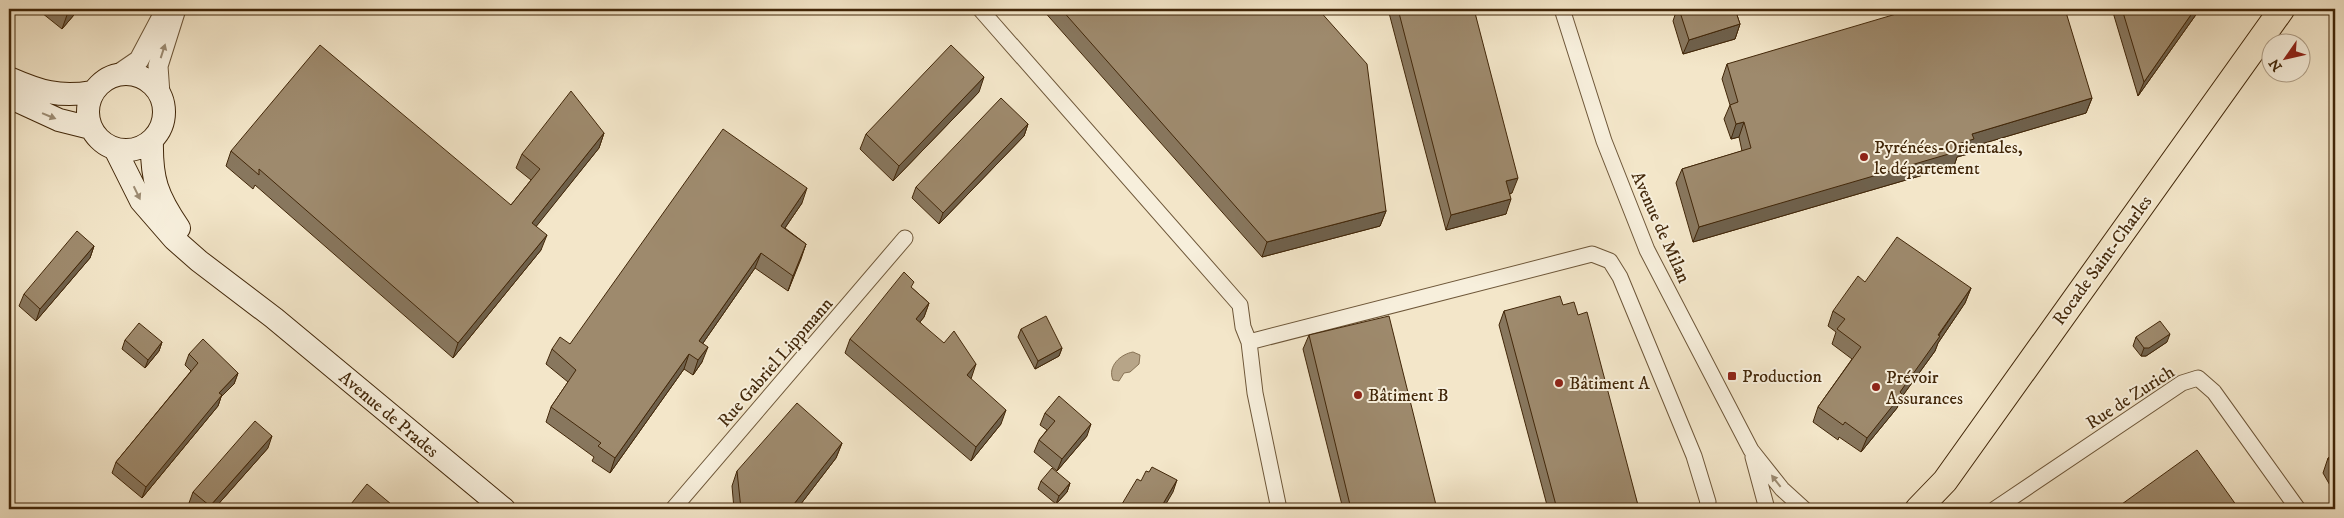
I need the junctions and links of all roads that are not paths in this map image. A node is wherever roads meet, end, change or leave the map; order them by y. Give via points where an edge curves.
1 (166, 9) edge
2 (176, 9) edge
3 (980, 9) edge
4 (1562, 9) edge
5 (2282, 9) edge
6 (2296, 9) edge
7 (2280, 32) edge
8 (2262, 57) edge
9 (120, 73) junction
10 (9, 78) edge
11 (92, 92) junction
12 (160, 94) junction
13 (9, 97) edge
14 (91, 128) junction
15 (152, 140) junction
16 (115, 149) junction
17 (905, 238) dead end
18 (274, 318) junction
19 (1249, 342) junction
20 (1751, 450) junction
21 (504, 509) edge
22 (673, 509) edge
23 (1280, 509) edge
24 (1706, 509) edge
25 (1767, 509) edge
26 (1804, 509) edge
27 (1918, 509) edge
28 (1935, 509) edge
29 (1996, 509) edge
30 (2298, 509) edge

1 - 9 street via 139,60
12 -> 2 street via 158,66
3 - 19 street via 1240,305
4 - 20 street, Avenue de Milan via 1604,141 1647,250
5 - 27 main road, Rocade Saint-Charles via 1945,481
6 - 7 main road, Rocade Saint-Charles
8 - 28 main road, Rocade Saint-Charles
9 - 11 main road via 99,83
9 - 12 main road via 143,77
10 - 11 main road via 52,94
11 - 14 main road via 87,110
12 - 15 main road via 164,118
13 -> 14 main road via 59,120
14 - 16 main road via 97,137
15 - 16 main road via 141,147
15 - 18 main road, Avenue de Prades via 151,167 157,190 179,228
16 -> 18 main road, Avenue de Prades via 141,201 174,239
17 - 22 street, Rue Gabriel Lippmann
18 - 21 main road, Avenue de Prades
19 - 23 street via 1255,393
19 - 24 street via 1592,254 1610,261 1620,277 1694,456 1708,502
20 - 25 street, Avenue de Milan
26 -> 20 street, Avenue de Milan via 1782,489
29 - 30 street, Rue de Zurich via 2182,383 2198,378 2214,392

